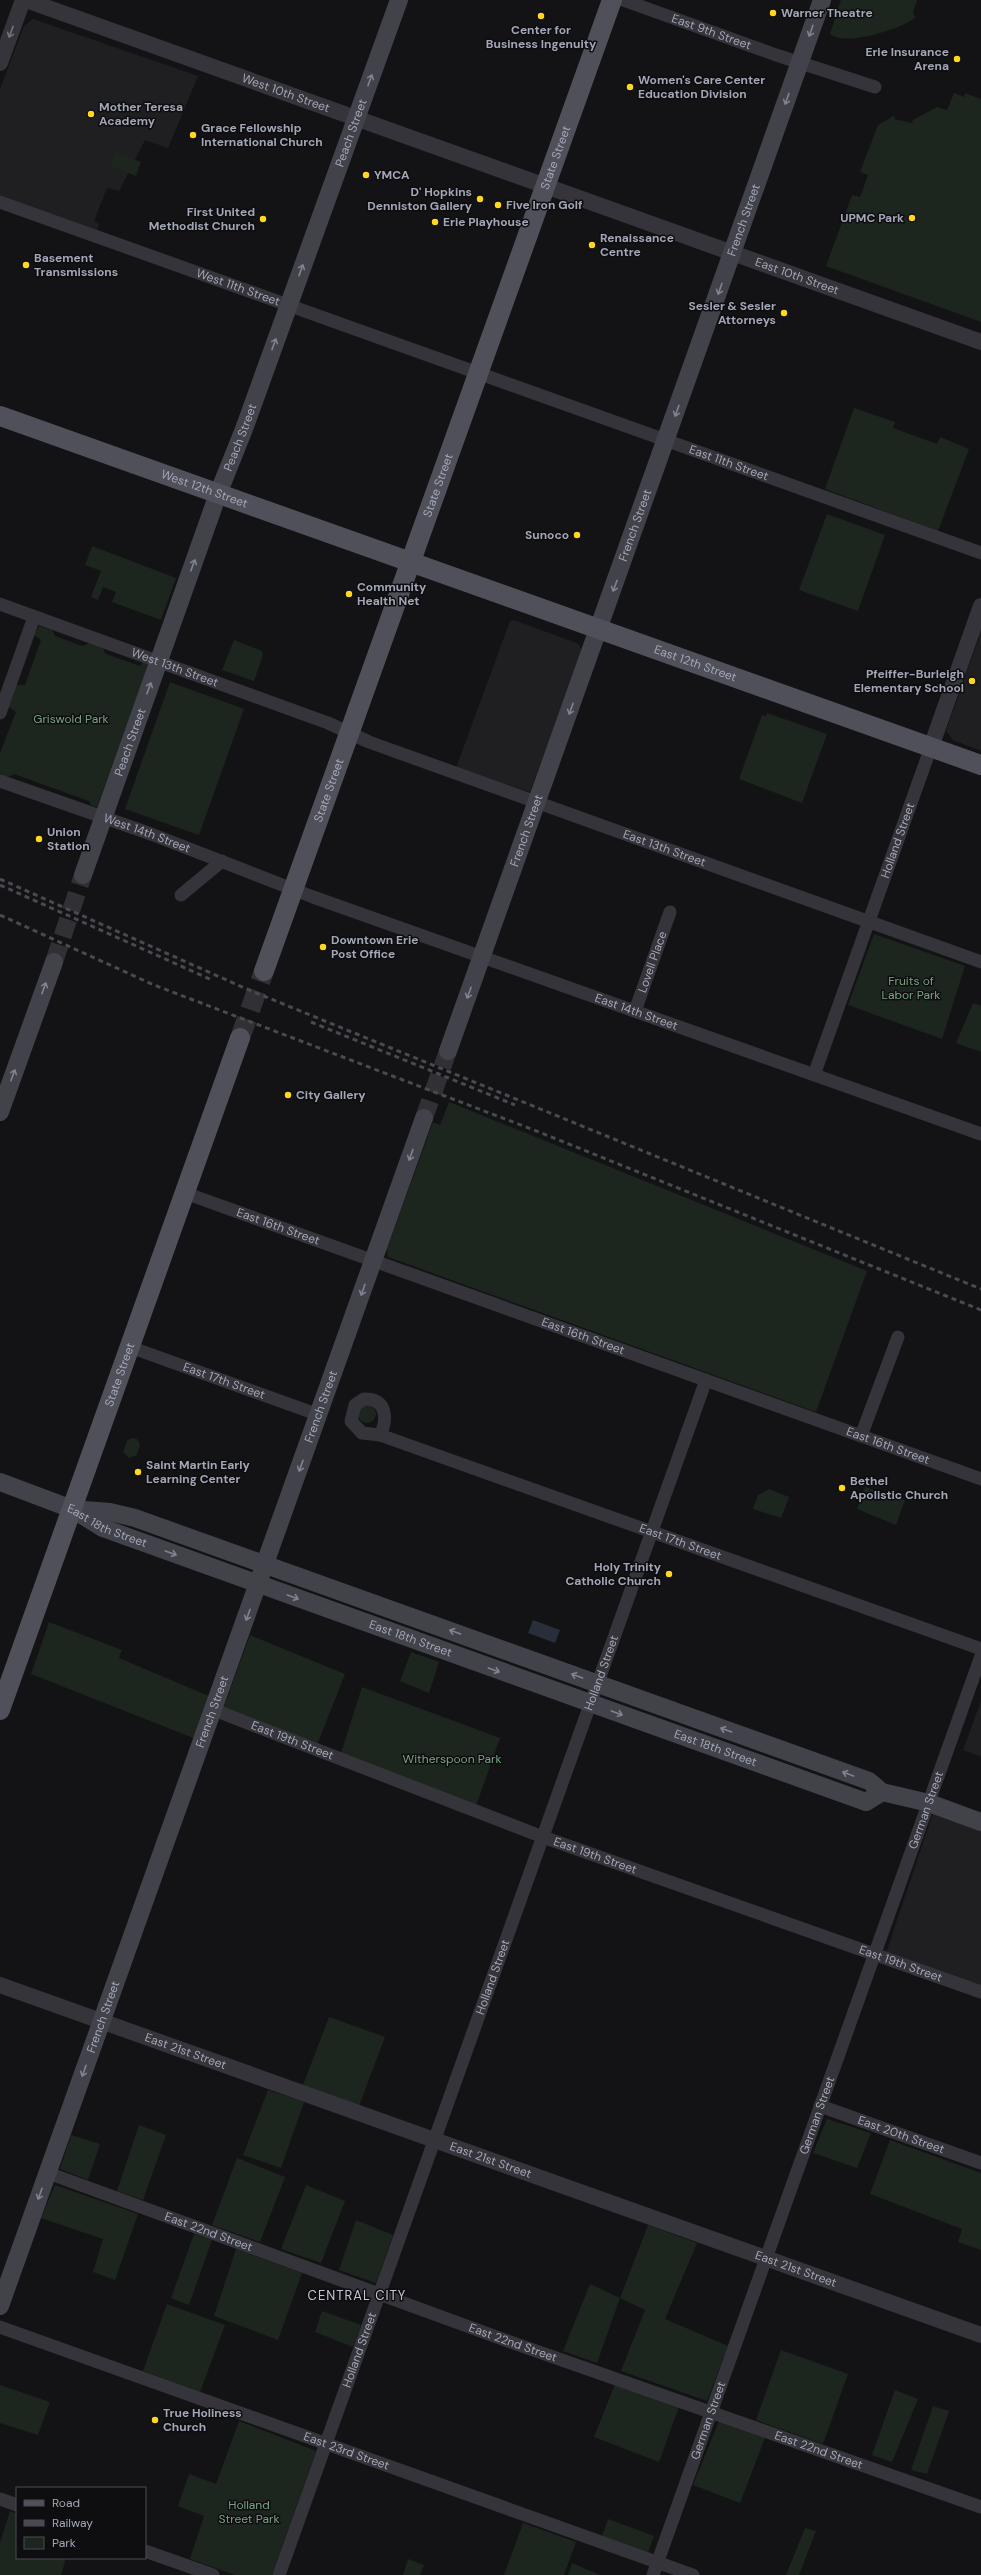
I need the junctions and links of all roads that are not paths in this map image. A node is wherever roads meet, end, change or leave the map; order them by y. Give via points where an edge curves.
1 (23, 0) edge
2 (26, 0) edge
3 (398, 0) edge
4 (612, 0) edge
5 (623, 0) edge
6 (822, 0) edge
7 (800, 62) junction
8 (0, 63) edge
9 (875, 87) dead end
10 (357, 117) junction
11 (545, 185) junction
12 (0, 202) edge
13 (733, 252) junction
14 (288, 306) junction
15 (981, 342) edge
16 (477, 373) junction
17 (0, 416) edge
18 (666, 442) junction
19 (218, 494) junction
20 (981, 553) edge
21 (409, 561) junction
22 (0, 604) edge
23 (981, 606) edge
24 (34, 617) junction
25 (599, 629) junction
26 (159, 662) junction
27 (0, 712) edge
28 (349, 732) junction
29 (931, 747) junction
30 (981, 765) edge
31 (0, 781) edge
32 (537, 802) junction
33 (104, 817) junction
34 (222, 861) junction
35 (83, 875) tunnel mouth
36 (293, 888) junction
37 (181, 895) dead end
38 (670, 912) dead end
39 (868, 922) junction
40 (482, 957) junction
41 (54, 962) tunnel mouth
42 (981, 962) edge
43 (264, 971) tunnel mouth
44 (635, 1011) junction
45 (240, 1038) tunnel mouth
46 (448, 1051) tunnel mouth
47 (814, 1075) junction
48 (0, 1112) edge
49 (424, 1118) tunnel mouth
50 (981, 1134) edge
51 (184, 1193) junction
52 (373, 1261) junction
53 (898, 1337) dead end
54 (130, 1347) junction
55 (706, 1380) junction
56 (319, 1415) junction
57 (380, 1435) dead end
58 (861, 1436) junction
59 (981, 1479) edge
60 (0, 1482) edge
61 (72, 1508) junction
62 (652, 1533) junction
63 (266, 1564) junction
64 (258, 1585) junction
65 (981, 1649) edge
66 (981, 1656) edge
67 (598, 1684) junction
68 (590, 1704) junction
69 (0, 1710) edge
70 (214, 1710) junction
71 (882, 1792) junction
72 (929, 1803) junction
73 (981, 1822) edge
74 (543, 1837) junction
75 (875, 1954) junction
76 (0, 1985) edge
77 (981, 1992) edge
78 (102, 2021) junction
79 (820, 2106) junction
80 (435, 2140) junction
81 (981, 2163) edge
82 (48, 2173) junction
83 (766, 2258) junction
84 (380, 2294) junction
85 (0, 2306) edge
86 (0, 2327) edge
87 (981, 2335) edge
88 (710, 2413) junction
89 (326, 2444) junction
90 (0, 2499) edge
91 (16, 2505) edge
92 (981, 2507) edge
93 (146, 2551) edge
94 (657, 2562) junction
95 (213, 2575) edge
96 (279, 2575) edge
97 (653, 2575) edge
98 (693, 2575) edge

1 -> 8 street
2 - 10 street, West 10th Street
10 -> 3 main road, Peach Street
4 - 11 main road, State Street
5 - 7 street, East 9th Street
6 -> 7 main road, French Street
7 - 9 street, East 9th Street
7 -> 13 main road, French Street
10 - 11 street, West 10th Street
14 -> 10 main road, Peach Street
11 - 13 street, East 10th Street
11 - 16 main road, State Street
12 - 14 street, West 11th Street
13 - 15 street, East 10th Street
13 -> 18 main road, French Street
14 - 16 street, West 11th Street
19 -> 14 main road, Peach Street
16 - 18 street, East 11th Street
16 - 21 main road, State Street
17 - 19 main road, West 12th Street
18 - 20 street, East 11th Street
18 -> 25 main road, French Street
19 - 21 main road, West 12th Street
26 -> 19 main road, Peach Street
21 - 25 main road, East 12th Street
21 - 28 main road, State Street
22 - 24 street, West 13th Street
23 - 29 street, Holland Street
24 - 26 street, West 13th Street
24 - 27 street
25 - 29 main road, East 12th Street
25 -> 32 main road, French Street
26 - 28 street, West 13th Street
33 -> 26 main road, Peach Street
28 - 32 street, East 13th Street via 367,741
28 - 36 main road, State Street
29 - 30 main road, East 12th Street
29 - 39 street, Holland Street
31 - 33 street, West 14th Street
32 - 39 street, East 13th Street
32 - 40 main road, French Street
33 - 34 street, West 14th Street
33 - 35 main road, Peach Street
34 - 36 street, West 14th Street
34 - 37 street
36 - 40 street, East 14th Street
36 - 43 main road, State Street
38 - 44 street, Lovell Place
39 - 42 street, East 13th Street
39 - 47 street, Holland Street
40 - 44 street, East 14th Street
40 -> 46 main road, French Street
48 -> 41 main road
44 - 47 street, East 14th Street
45 - 51 main road, State Street
47 - 50 street, East 14th Street
49 -> 52 main road, French Street
51 - 52 street, East 16th Street
51 - 54 main road, State Street
52 - 55 street, East 16th Street
52 -> 56 main road, French Street
53 - 58 street
54 - 56 street, East 17th Street
54 - 61 main road, State Street
55 - 58 street, East 16th Street
55 - 62 street, Holland Street
56 -> 63 main road, French Street
57 - 62 street, East 17th Street
58 - 59 street, East 16th Street
60 - 61 main road
61 - 63 main road, East 18th Street via 110,1512 135,1518
61 -> 64 main road, East 18th Street via 103,1528
61 - 69 main road, State Street
62 - 65 street, East 17th Street
62 - 67 street, Holland Street
63 - 64 main road, French Street
67 -> 63 main road, East 18th Street
64 -> 68 main road, East 18th Street
64 -> 70 main road, French Street
66 - 72 street, German Street
67 - 68 street, Holland Street
71 -> 67 main road, East 18th Street via 869,1781
68 -> 71 main road, East 18th Street via 866,1802
68 - 74 street, Holland Street
70 - 74 street, East 19th Street
70 - 78 main road, French Street
71 - 72 main road, East 18th Street
72 - 73 main road, East 18th Street
72 - 75 street, German Street
74 - 75 street, East 19th Street
74 - 80 street, Holland Street
75 - 77 street, East 19th Street
75 - 79 street, German Street
76 - 78 street, East 21st Street
78 - 80 street, East 21st Street
78 -> 82 main road, French Street
79 - 81 street, East 20th Street
79 - 83 street, German Street
80 - 83 street, East 21st Street
80 - 84 street, Holland Street
82 - 84 street, East 22nd Street
82 -> 85 main road, French Street
83 - 87 street, East 21st Street
83 - 88 street, German Street
84 - 88 street, East 22nd Street
84 - 89 street, Holland Street
86 - 89 street, East 23rd Street
88 - 92 street, East 22nd Street
88 - 94 street, German Street
89 - 94 street, East 23rd Street
89 - 96 street, Holland Street
90 - 91 street
93 - 95 street
94 - 97 street, German Street
94 - 98 street, East 23rd Street

